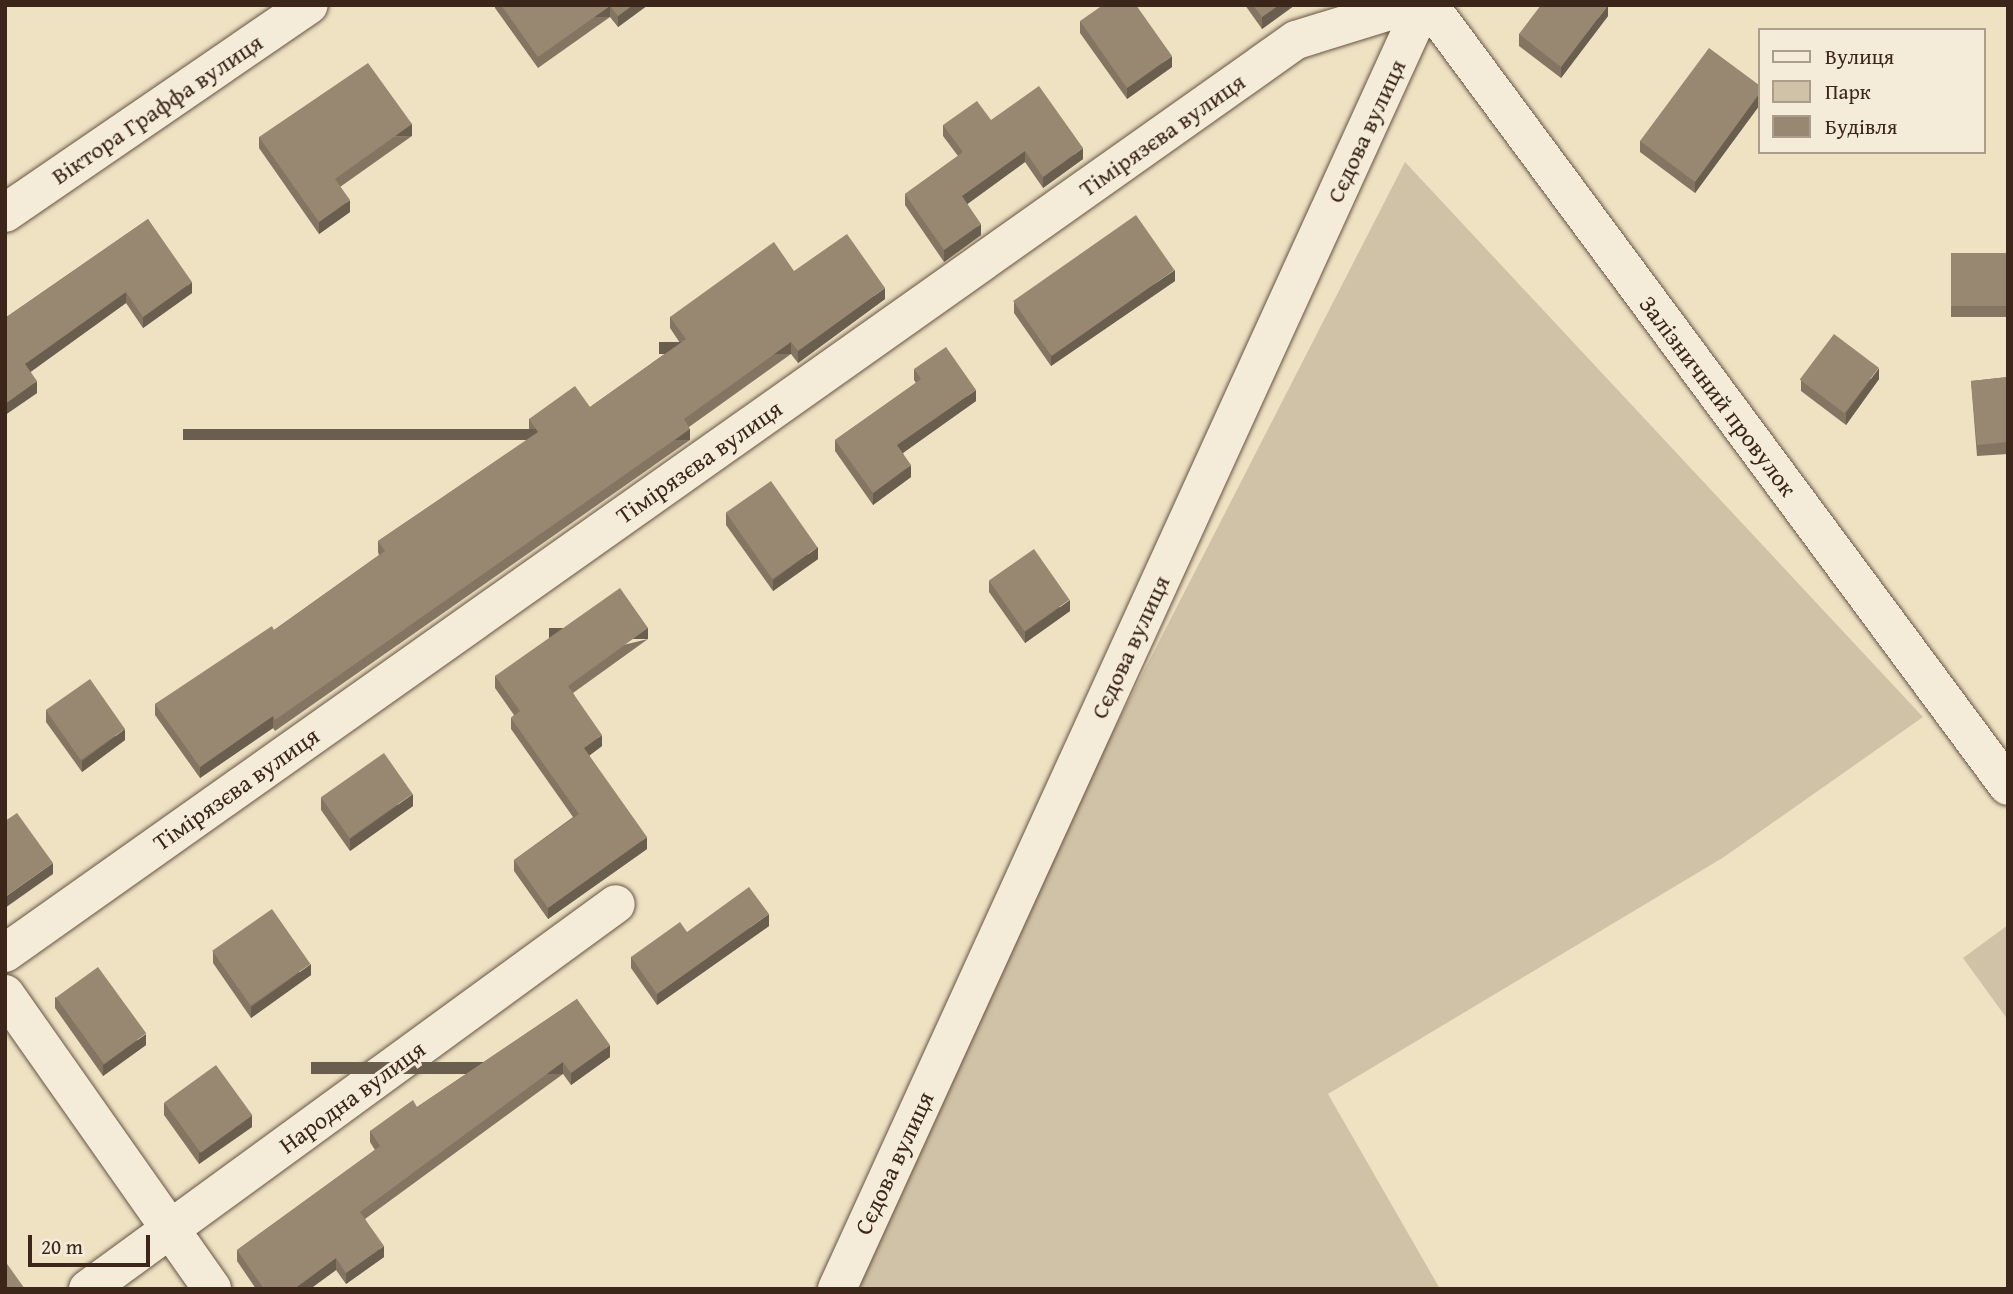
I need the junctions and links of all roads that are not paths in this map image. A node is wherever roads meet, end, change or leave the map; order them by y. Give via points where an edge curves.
1 (309, 5) edge
2 (1409, 5) edge
3 (1423, 5) edge
4 (1429, 5) edge
5 (5, 213) edge
6 (2008, 786) edge
7 (615, 904) dead end
8 (5, 953) edge
9 (5, 994) edge
10 (171, 1230) junction
11 (88, 1289) edge
12 (212, 1289) edge
13 (837, 1289) edge

1 - 5 street, Віктора Граффа вулиця
2 - 8 street, Тімірязєва вулиця via 1296,40
3 - 13 street, Сєдова вулиця
4 - 6 street, Залізничний провулок
7 - 10 street, Народна вулиця
9 - 10 street
10 - 11 street, Народна вулиця
10 - 12 street

